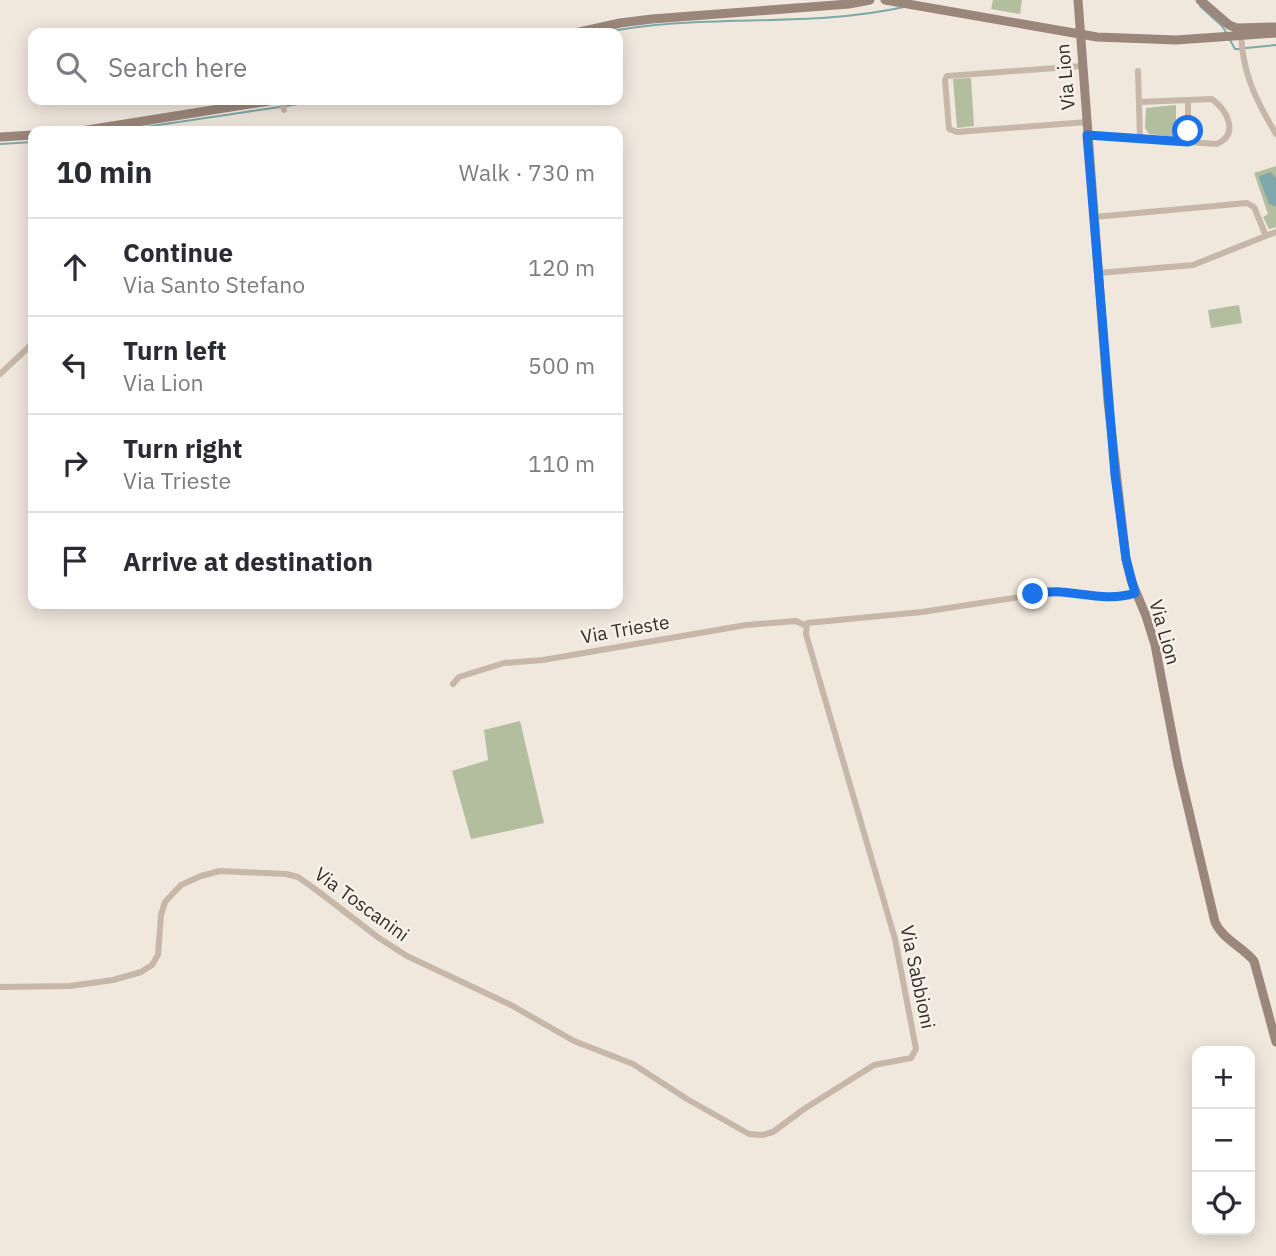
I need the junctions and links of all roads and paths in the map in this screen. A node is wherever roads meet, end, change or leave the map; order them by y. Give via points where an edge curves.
1 (866, 0) edge
2 (887, 0) edge
3 (1077, 0) edge
4 (1200, 0) edge
5 (907, 3) edge
6 (1276, 27) edge
7 (596, 28) edge
8 (1276, 33) edge
9 (1079, 35) junction
10 (1238, 35) junction
11 (1082, 66) junction
12 (1138, 71) dead end
13 (1188, 100) junction
14 (1139, 102) junction
15 (265, 105) edge
16 (1087, 122) junction
17 (113, 126) edge
18 (1276, 134) edge
19 (28, 135) edge
20 (1087, 135) junction
21 (0, 137) edge
22 (1140, 139) junction
23 (1188, 142) junction
24 (1094, 217) junction
25 (1276, 232) edge
26 (1266, 236) junction
27 (1098, 273) junction
28 (28, 347) edge
29 (0, 374) edge
30 (1135, 593) junction
31 (807, 624) junction
32 (453, 684) dead end
33 (0, 987) edge
34 (545, 1024) joint
35 (1276, 1042) edge

1 - 7 street via 645,19
2 - 5 street
3 - 9 street, Via Lion
4 - 6 street via 1234,27
5 - 9 street
8 - 10 street
9 - 10 street via 1140,40
9 - 11 street, Via Lion
10 - 18 street via 1244,68
11 - 16 street, Via Lion
11 - 16 street via 947,76 949,129
12 - 14 street
13 - 14 street
13 - 23 street
13 - 23 street via 1212,99 1224,110 1230,125 1227,138 1217,144
14 - 22 street
15 - 17 street
16 - 20 street, Via Lion
19 - 21 street
20 - 22 street
20 - 24 street, Via Lion
22 - 23 street
24 - 26 street via 1247,203 1254,207
24 - 27 street, Via Lion
25 - 26 street
26 - 27 street via 1193,265
27 - 30 street, Via Lion via 1119,512
28 - 29 street
30 - 31 street, Via Trieste via 1093,596 1052,592
30 - 35 street, Via Lion via 1153,638 1215,922 1224,936 1254,961
31 - 32 street, Via Trieste via 747,625 504,663 459,677
31 - 34 street, Via Sabbioni via 806,634 895,939 915,1055 874,1065 773,1132 755,1136 633,1064
33 - 34 street, Via Toscanini via 71,986 141,972 158,955 165,902 181,885 220,871 258,872 298,877 407,956

